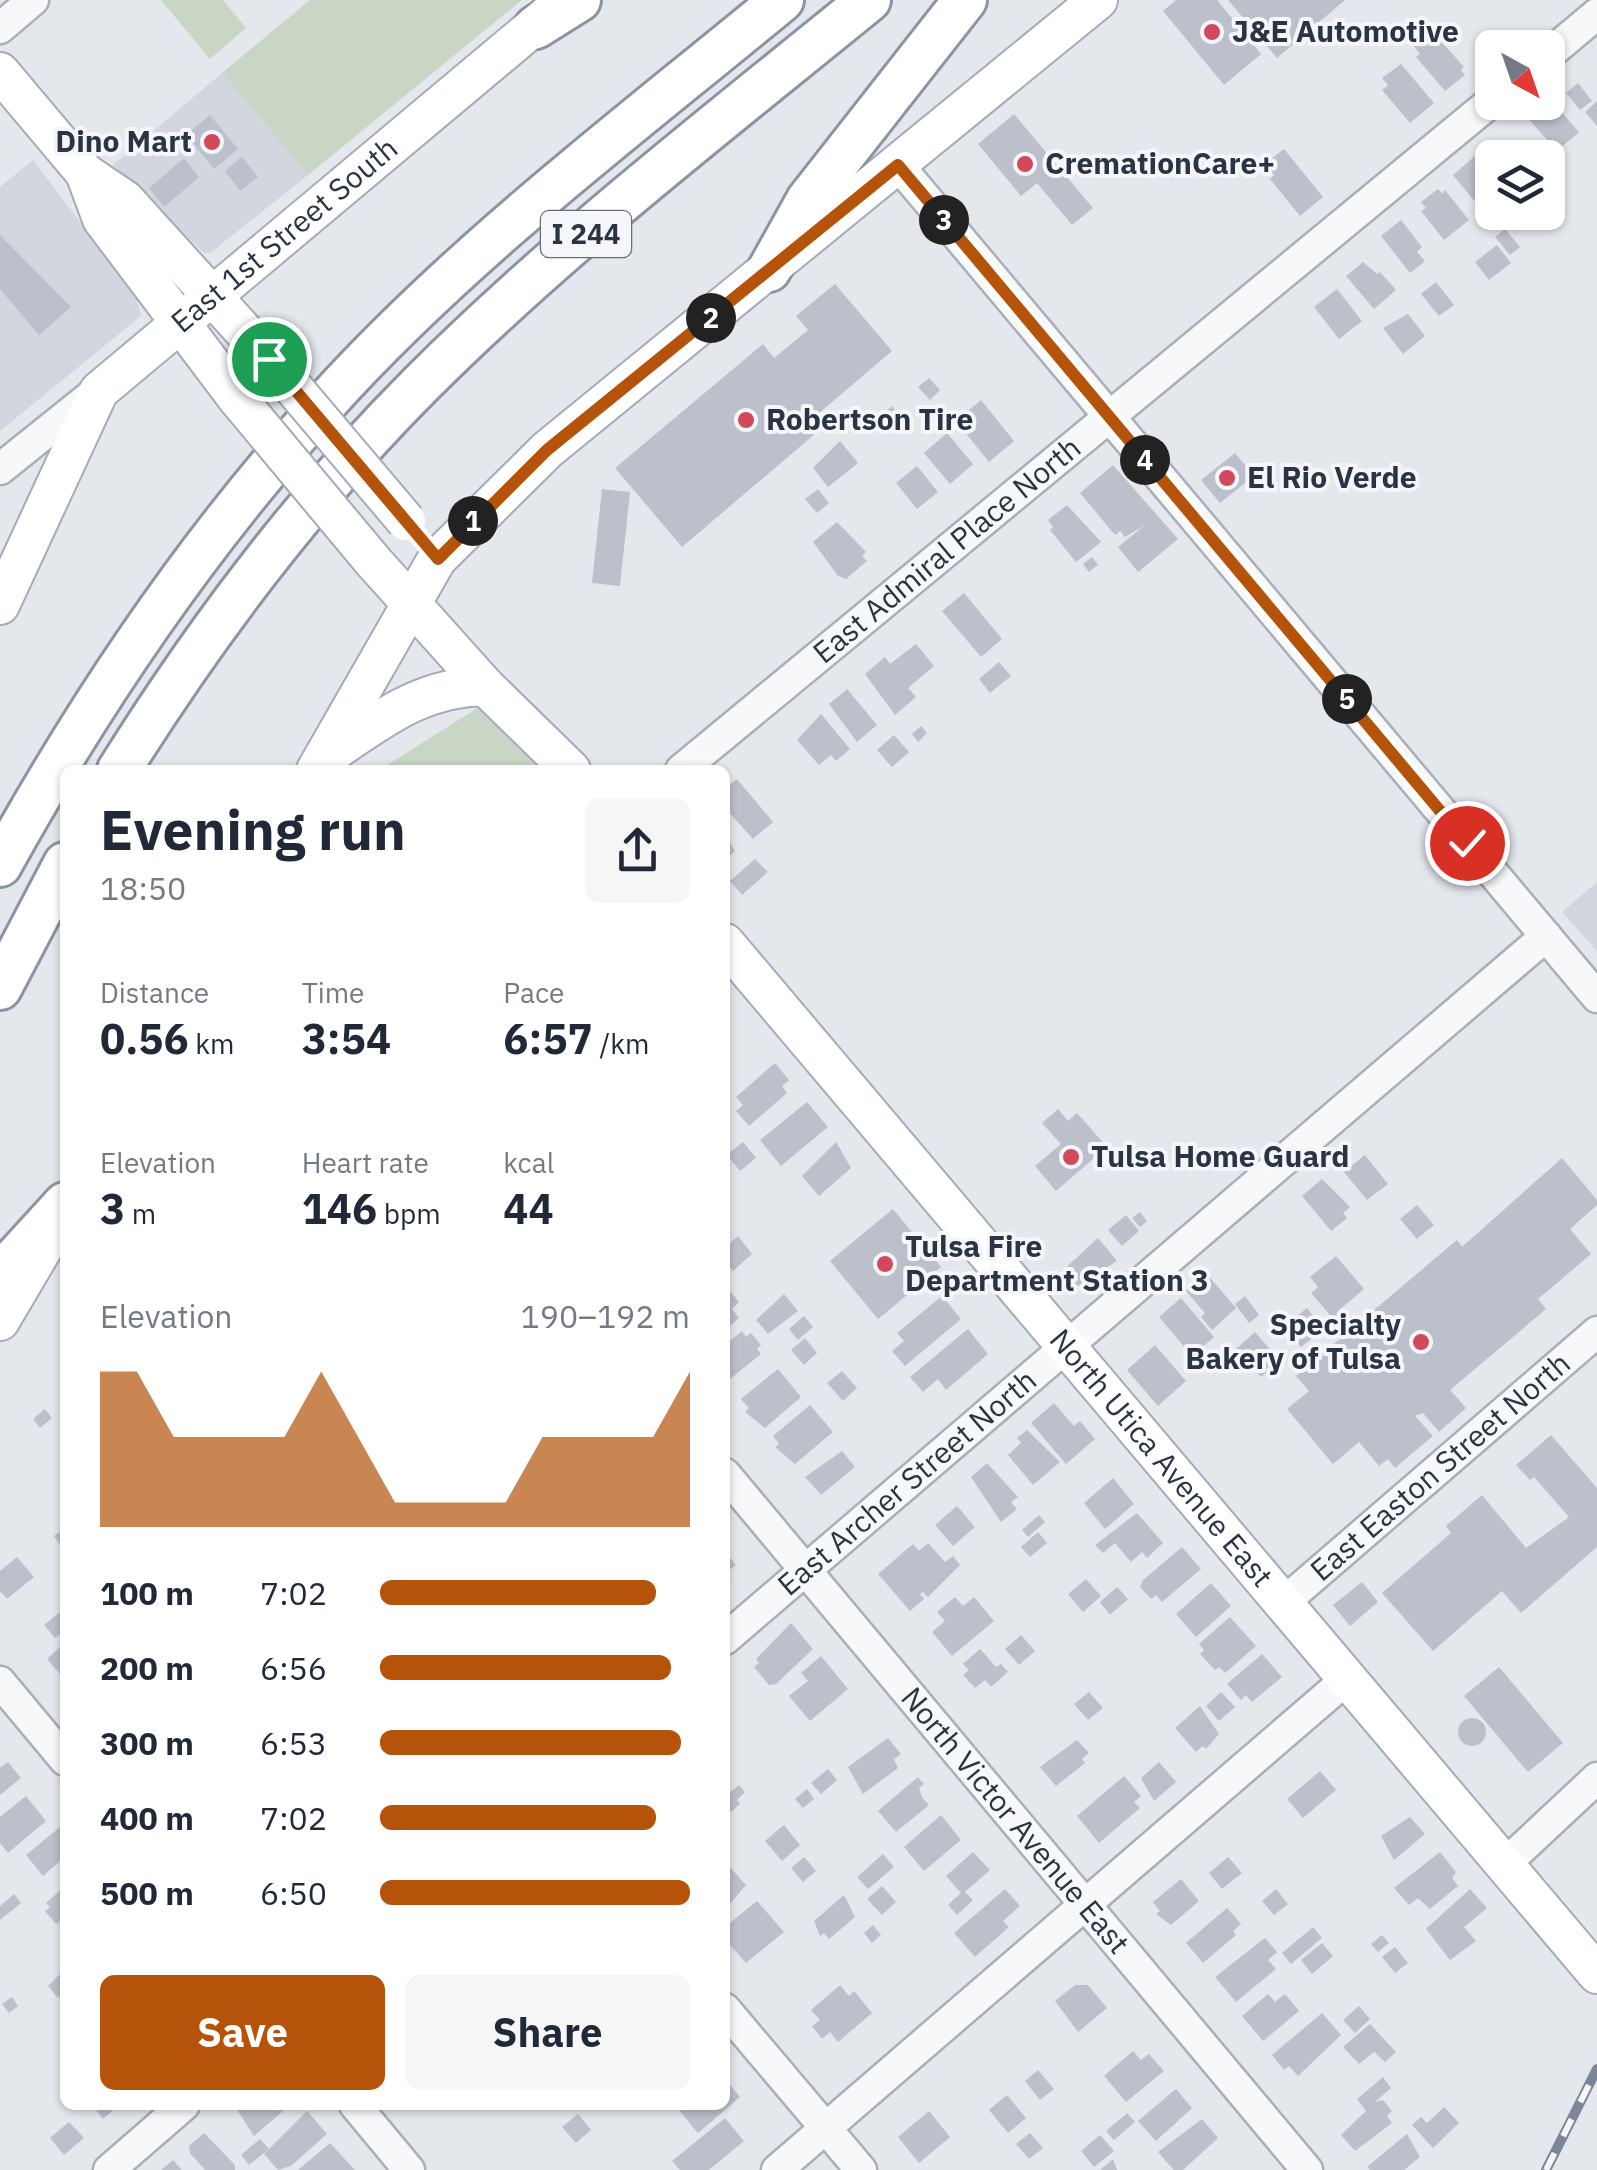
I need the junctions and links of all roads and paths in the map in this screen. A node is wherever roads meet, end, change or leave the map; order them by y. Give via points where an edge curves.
1 (33, 0) edge
2 (579, 0) edge
3 (782, 0) edge
4 (869, 0) edge
5 (965, 0) edge
6 (1098, 0) edge
7 (550, 13) edge
8 (1591, 14) edge
9 (0, 28) edge
10 (1565, 39) edge
11 (0, 72) edge
12 (1475, 115) edge
13 (898, 165) junction
14 (85, 173) junction
15 (769, 270) junction
16 (213, 294) junction
17 (177, 323) junction
18 (98, 390) junction
19 (1110, 417) junction
20 (0, 469) edge
21 (438, 559) junction
22 (0, 605) edge
23 (410, 605) junction
24 (485, 686) junction
25 (320, 764) edge
26 (122, 765) edge
27 (565, 765) edge
28 (687, 765) edge
29 (0, 865) edge
30 (60, 874) edge
31 (1546, 936) junction
32 (730, 949) edge
33 (0, 988) edge
34 (1597, 997) edge
35 (60, 1217) edge
36 (60, 1220) edge
37 (0, 1275) edge
38 (0, 1322) edge
39 (1597, 1332) edge
40 (1066, 1347) junction
41 (730, 1480) edge
42 (804, 1570) junction
43 (1282, 1604) junction
44 (730, 1635) edge
45 (1348, 1678) junction
46 (0, 1682) edge
47 (60, 1754) edge
48 (1597, 1778) edge
49 (1504, 1864) junction
50 (1085, 1903) junction
51 (1597, 1974) edge
52 (730, 2016) edge
53 (178, 2110) edge
54 (359, 2110) edge
55 (825, 2128) junction
56 (109, 2170) edge
57 (410, 2170) edge
58 (777, 2170) edge
59 (861, 2170) edge
60 (1306, 2170) edge

1 - 9 street
2 - 7 highway
3 - 29 highway, I 244 via 508,227 329,398 247,492 148,626
4 - 26 highway, I 244 via 510,299 420,386 284,536
5 - 15 highway via 808,200
6 - 13 main road
7 - 16 main road, East 1st Street South
8 - 10 street
11 - 14 main road
12 - 19 street, East Admiral Place North
13 - 15 main road
13 - 19 street
14 - 16 main road via 125,200
14 - 17 main road via 102,219
15 - 21 main road via 547,450
16 - 17 main road, East 1st Street South
16 - 21 main road, bridge
17 - 18 main road, East 1st Street South
17 - 23 main road, bridge
18 - 20 street, East 1st Street South
18 - 22 main road
19 - 28 street, East Admiral Place North
19 - 31 street
21 - 23 main road
23 - 24 main road
23 - 25 main road
24 - 25 main road via 424,696
24 - 27 main road
30 - 33 highway
31 - 34 street
31 - 40 street, East Archer Street North
32 - 40 main road, North Utica Avenue East
35 - 37 highway
36 - 38 main road
39 - 43 street, East Easton Street North
40 - 42 street, East Archer Street North
40 - 43 main road, North Utica Avenue East
41 - 42 street, North Victor Avenue East
42 - 44 street, East Archer Street North
42 - 50 street, North Victor Avenue East
43 - 45 main road, North Utica Avenue East
45 - 49 main road, North Utica Avenue East
45 - 50 street
46 - 47 street
48 - 49 street
49 - 51 main road, North Utica Avenue East
50 - 55 street
50 - 60 street, North Victor Avenue East
52 - 55 street
53 - 56 street
54 - 57 street
55 - 58 street
55 - 59 street

